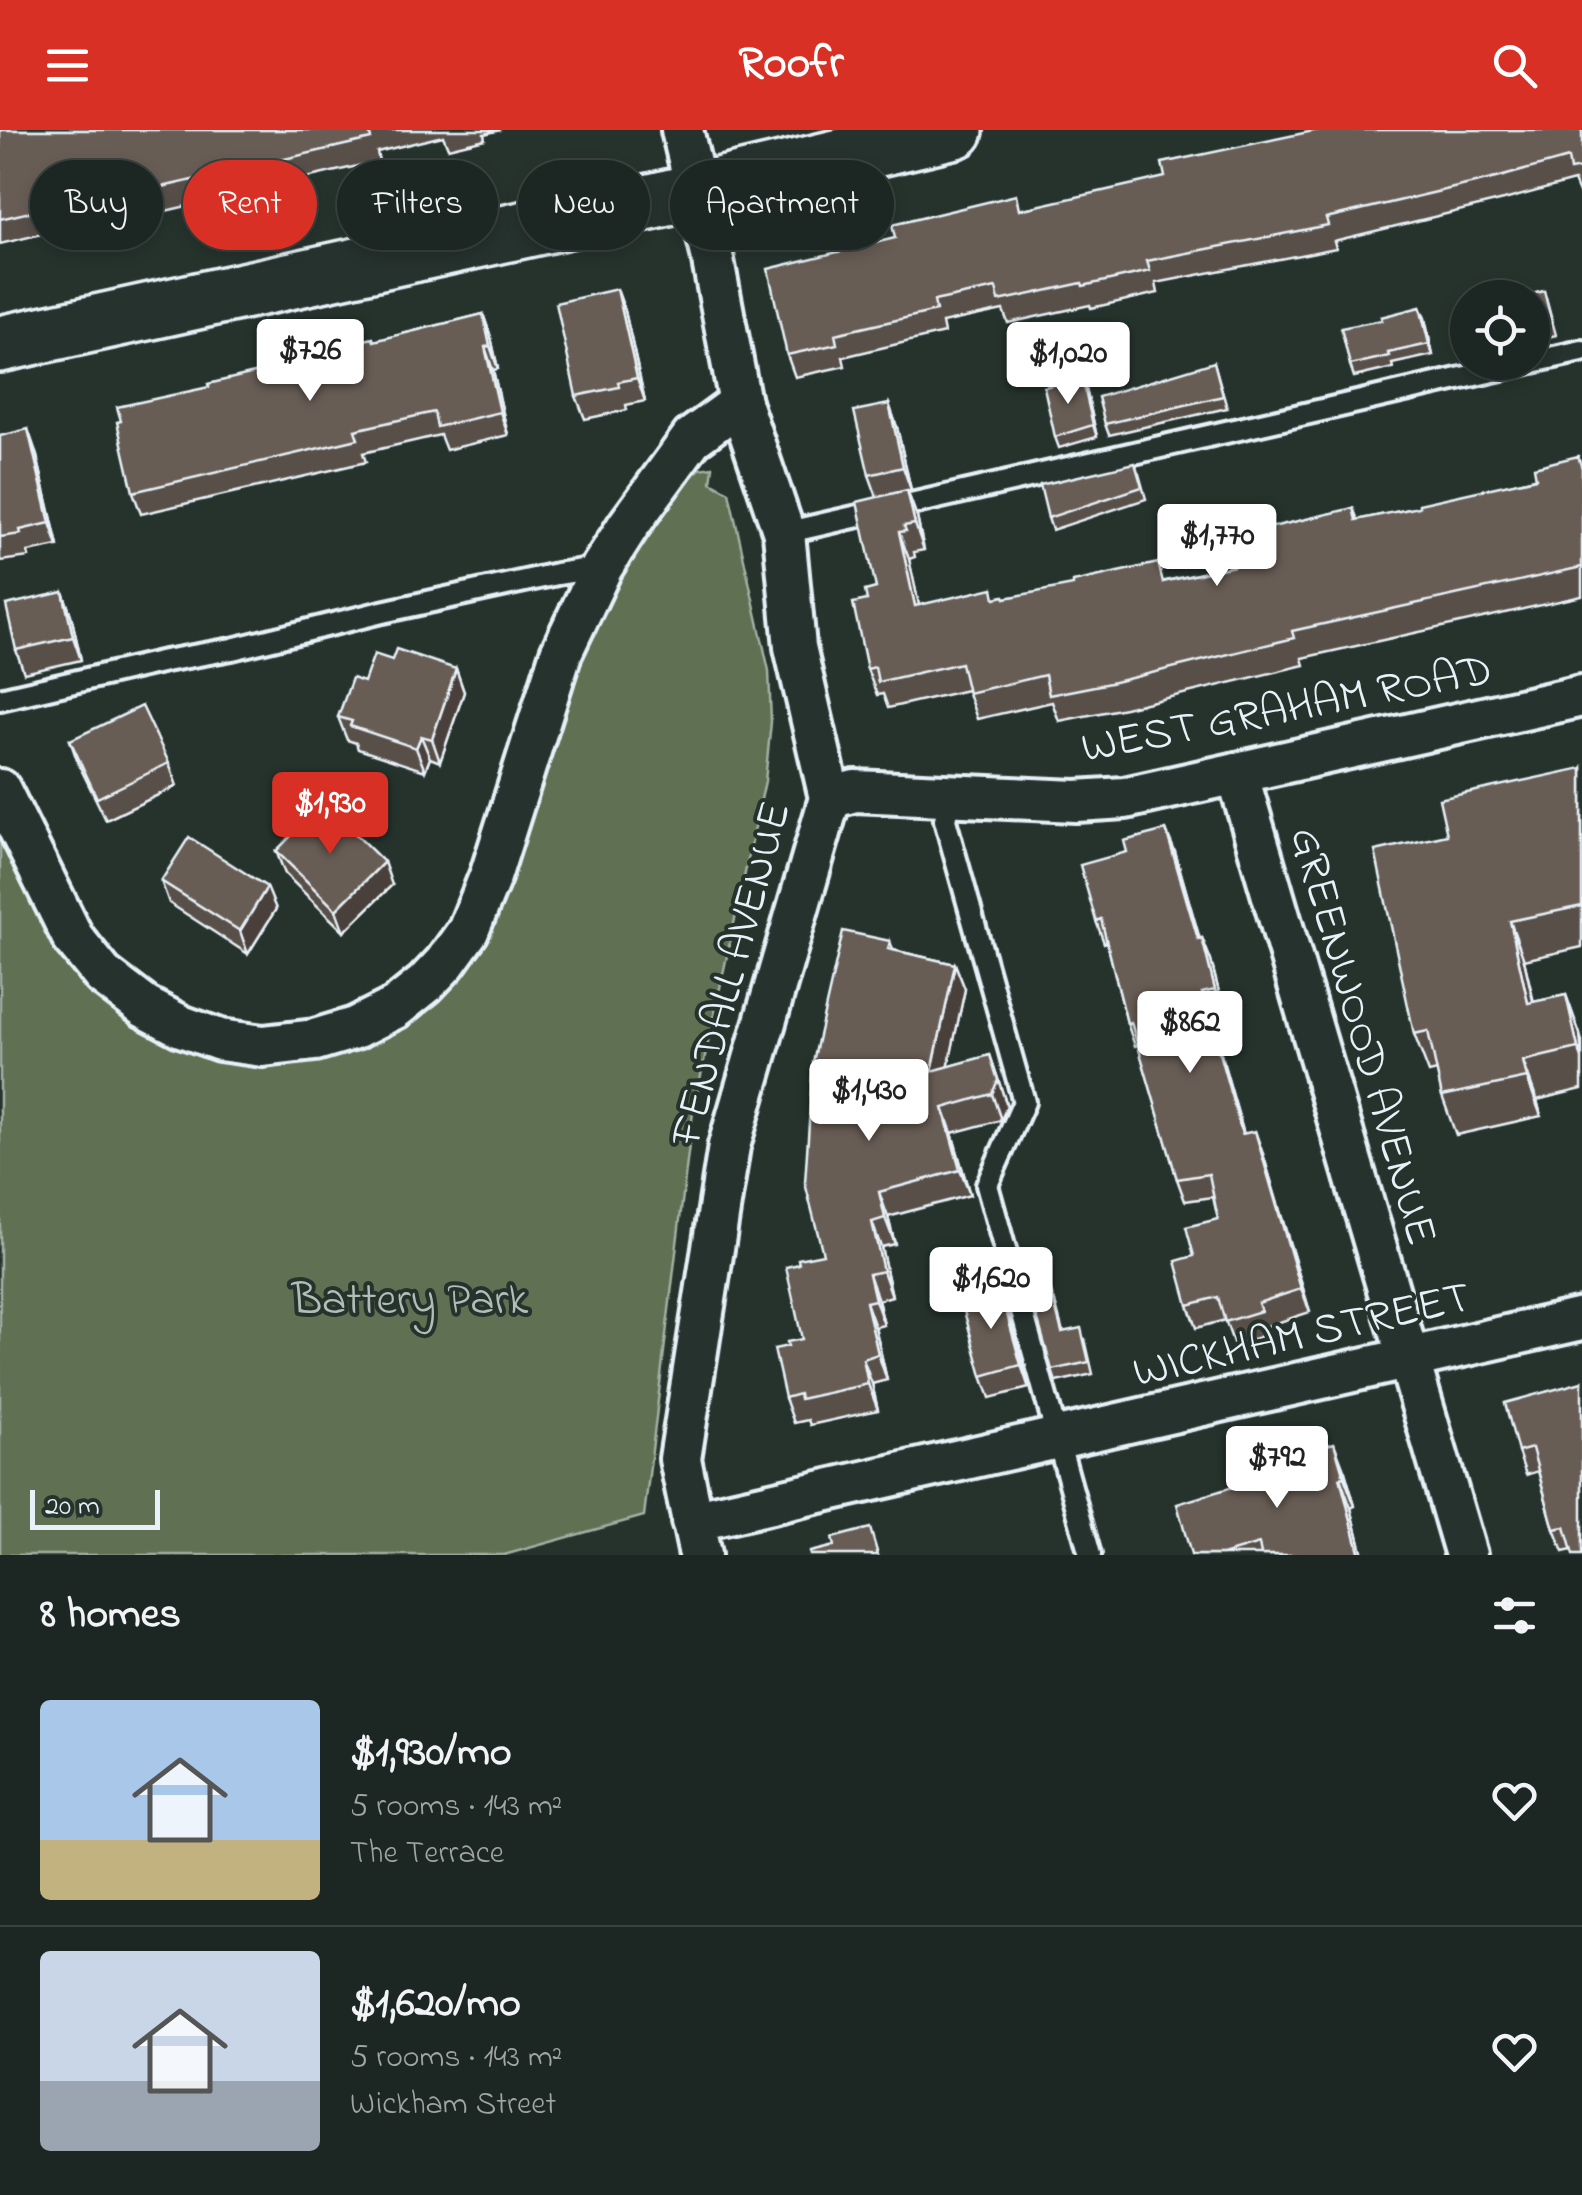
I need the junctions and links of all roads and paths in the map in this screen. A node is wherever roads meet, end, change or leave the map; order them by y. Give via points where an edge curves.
1 (682, 130) edge
2 (955, 130) edge
3 (689, 160) edge
4 (830, 160) edge
5 (670, 198) edge
6 (712, 250) edge
7 (0, 344) edge
8 (1582, 351) edge
9 (1550, 358) edge
10 (1453, 380) edge
11 (740, 402) junction
12 (784, 533) junction
13 (602, 567) junction
14 (1582, 696) edge
15 (0, 699) edge
16 (1237, 773) junction
17 (0, 790) edge
18 (950, 795) junction
19 (830, 798) junction
20 (1582, 1319) edge
21 (1409, 1359) junction
22 (1057, 1439) junction
23 (696, 1538) edge
24 (1090, 1555) edge
25 (1466, 1555) edge

1 - 3 street, FENDALL AVENUE
2 - 4 street
5 - 7 street
6 - 11 street, FENDALL AVENUE
8 - 9 lane
10 - 12 lane
11 - 12 street, FENDALL AVENUE
11 - 13 street via 692,438
12 - 19 street, FENDALL AVENUE via 795,647
13 - 15 lane
13 - 17 street via 562,653 468,931 425,984 355,1028 263,1046 220,1040 145,1007 103,975 72,938
14 - 16 street, WEST GRAHAM ROAD
16 - 18 street, WEST GRAHAM ROAD via 1125,798
16 - 21 street, GREENWOOD AVENUE
18 - 19 street, WEST GRAHAM ROAD via 855,791
18 - 22 lane via 945,820 1024,1102 988,1185
19 - 23 street, FENDALL AVENUE via 729,1146 680,1460
20 - 21 street, WICKHAM STREET
21 - 22 street, WICKHAM STREET
21 - 25 street, GREENWOOD AVENUE
22 - 23 street, WICKHAM STREET
22 - 24 lane

